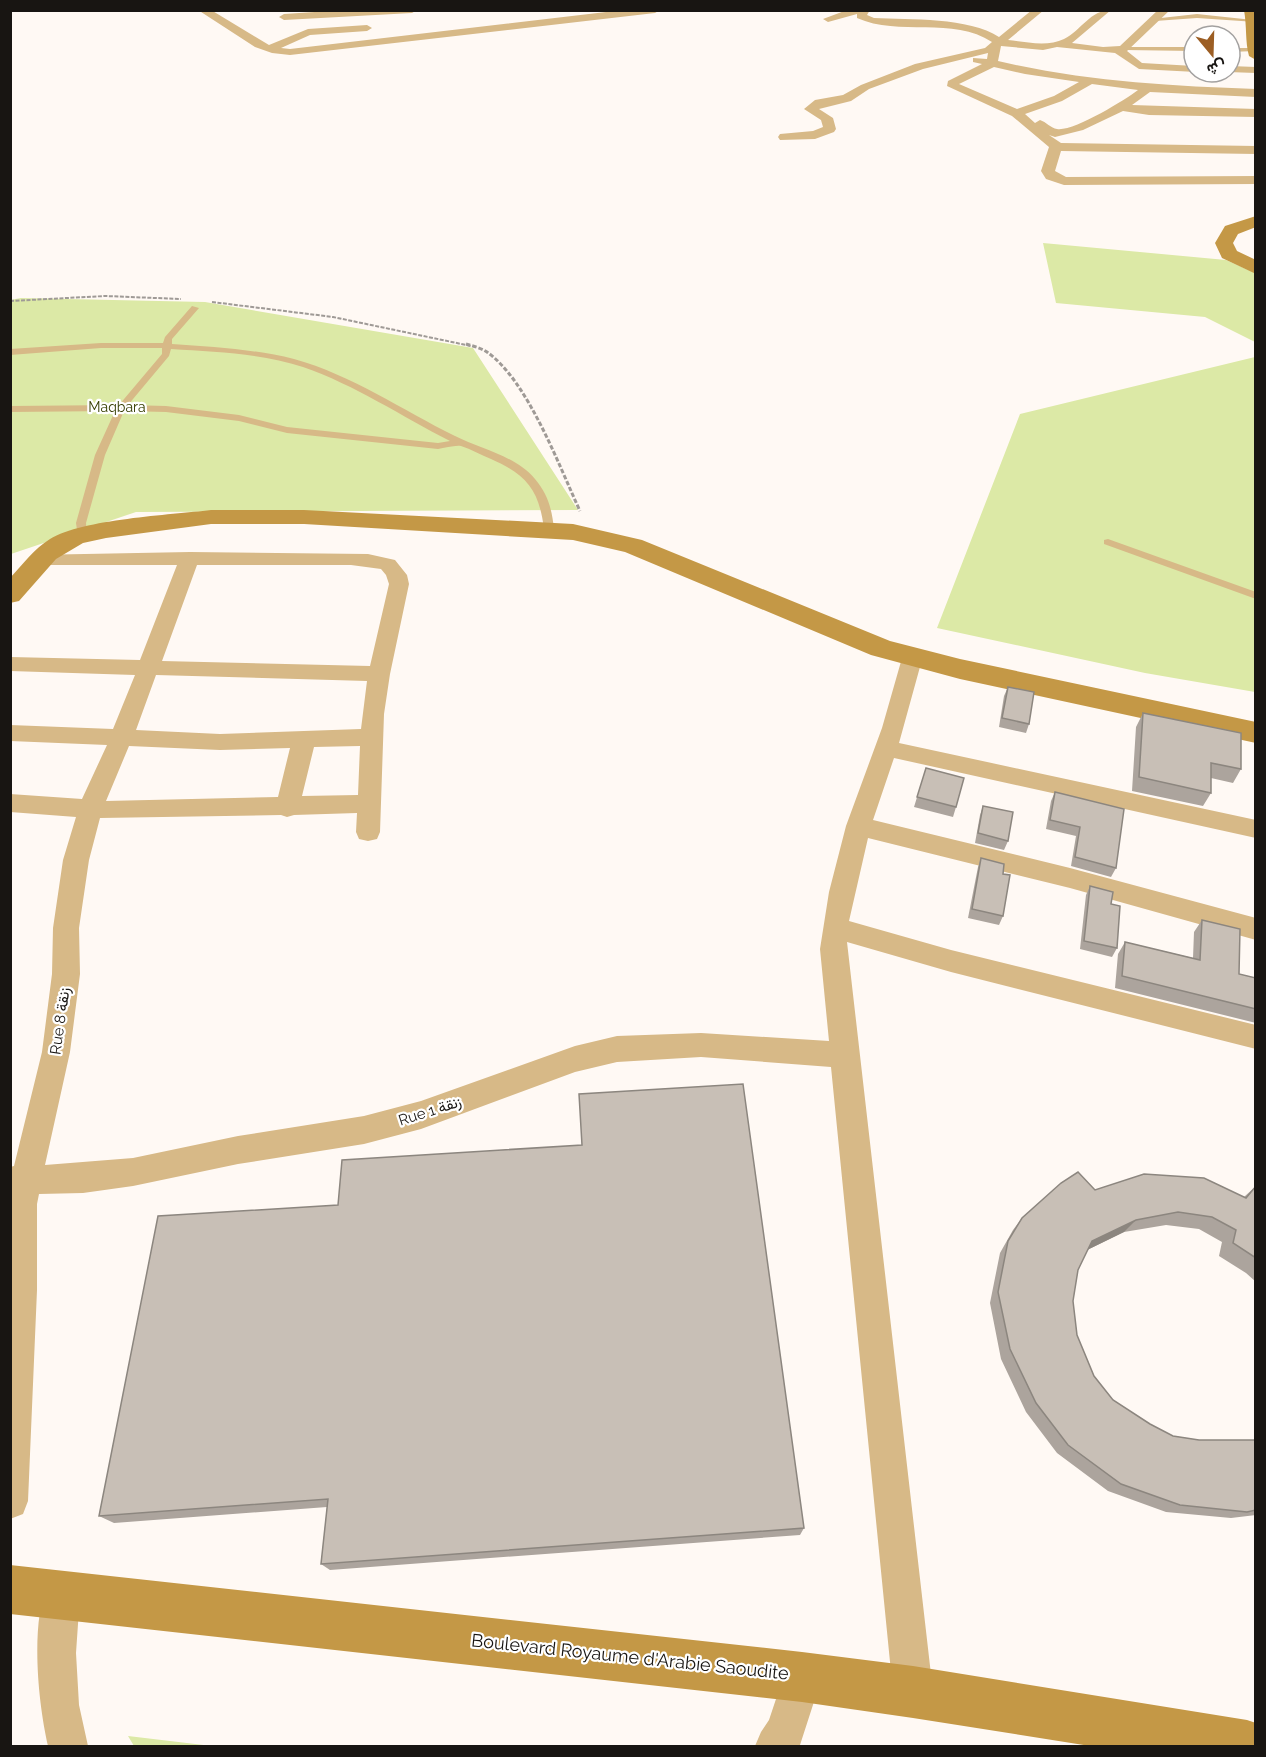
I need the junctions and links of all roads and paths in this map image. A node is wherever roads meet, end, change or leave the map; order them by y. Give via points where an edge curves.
1 (203, 10) edge
2 (272, 10) edge
3 (412, 10) edge
4 (655, 10) edge
5 (863, 10) edge
6 (1039, 10) edge
7 (1106, 10) edge
8 (1165, 10) edge
9 (916, 11) edge
10 (538, 15) edge
11 (284, 17) junction
12 (828, 19) dead end
13 (1155, 19) junction
14 (1253, 20) edge
15 (559, 21) junction
16 (889, 22) junction
17 (417, 26) dead end
18 (378, 28) dead end
19 (308, 32) junction
20 (998, 45) junction
21 (1061, 45) junction
22 (1254, 48) edge
23 (1122, 49) junction
24 (1182, 49) edge
25 (268, 50) junction
26 (966, 57) junction
27 (992, 64) junction
28 (1182, 68) edge
29 (1032, 72) junction
30 (1091, 79) junction
31 (1016, 84) dead end
32 (1148, 87) junction
33 (970, 93) junction
34 (1256, 93) edge
35 (1120, 107) junction
36 (1022, 111) junction
37 (1256, 113) edge
38 (784, 137) dead end
39 (1056, 146) junction
40 (1256, 150) edge
41 (1256, 180) edge
42 (1254, 222) edge
43 (1236, 258) junction
44 (1256, 258) edge
45 (1256, 268) edge
46 (10, 301) edge
47 (202, 301) dead end
48 (193, 304) joint
49 (1256, 317) edge
50 (1256, 327) edge
51 (167, 344) junction
52 (10, 352) edge
53 (121, 408) junction
54 (10, 409) edge
55 (457, 441) junction
56 (561, 531) junction
57 (82, 535) junction
58 (1108, 542) dead end
59 (47, 553) junction
60 (190, 558) junction
61 (14, 586) edge
62 (1256, 596) edge
63 (912, 656) junction
64 (10, 664) edge
65 (147, 669) junction
66 (379, 674) junction
67 (10, 733) edge
68 (1256, 733) edge
69 (122, 737) junction
70 (371, 737) junction
71 (304, 740) junction
72 (885, 748) junction
73 (10, 803) edge
74 (369, 804) junction
75 (287, 808) junction
76 (90, 809) junction
77 (858, 826) junction
78 (1256, 829) edge
79 (368, 832) dead end
80 (835, 928) junction
81 (1256, 929) edge
82 (1256, 1037) edge
83 (845, 1055) junction
84 (18, 1181) edge
85 (10, 1501) edge
86 (10, 1589) edge
87 (62, 1595) junction
88 (802, 1677) junction
89 (913, 1692) junction
90 (787, 1741) edge
91 (68, 1746) edge
92 (1247, 1746) edge

1 - 25 street
2 - 11 street
3 - 11 street
4 - 15 street
5 - 12 street
5 - 16 street via 861,16 867,20
6 - 20 street
7 - 21 street
8 - 13 street
9 - 16 street
10 - 15 street
10 - 17 street
11 - 19 street
13 - 14 lane via 1197,16
13 - 23 street
14 - 22 street
15 - 25 street via 300,52
16 - 20 street via 964,28 986,33
18 - 19 street
19 - 25 street
20 - 21 street
20 - 26 street
20 - 27 street
21 - 23 street
23 - 24 lane
23 - 28 street via 1139,66
26 - 27 street
26 - 38 street via 920,66 847,98 815,105 811,110 827,118 830,129 815,135
27 - 29 street
27 - 33 street via 952,83
29 - 30 street
29 - 31 street
30 - 32 street
30 - 36 street via 1075,91
32 - 34 street
32 - 35 street
33 - 36 street via 993,94
33 - 39 street via 1022,117
35 - 36 street via 1074,129 1055,133
35 - 37 street
39 - 40 street
39 - 41 street via 1048,171 1064,181
42 - 43 street via 1233,229 1224,239 1226,251
43 - 44 street
43 - 45 street
46 - 48 path via 105,296
47 - 56 path via 333,317 486,351 524,396 581,512
48 - 51 lane
49 - 50 path
51 - 52 lane
51 - 53 lane via 166,354
51 - 55 lane via 249,352 304,365 386,401
53 - 54 lane
53 - 55 lane via 219,415 288,430 438,446
53 - 57 lane via 100,455 81,522
55 - 56 lane via 515,465 532,479
56 - 57 street via 252,516 212,517
56 - 63 street via 633,546 862,640
57 - 59 street
58 - 62 lane
59 - 60 street
59 - 61 street
60 - 65 street, Rue 8 زنقة
60 - 66 street via 351,559 390,564 399,584
63 - 68 street
63 - 72 street
64 - 65 street
65 - 66 street
65 - 69 street, Rue 8 زنقة
66 - 70 street
67 - 69 street
69 - 71 street via 220,742
69 - 76 street, Rue 8 زنقة
70 - 71 street
70 - 74 street
71 - 75 street
72 - 77 street
72 - 78 street
73 - 76 street
74 - 75 street
74 - 79 street
75 - 76 street
76 - 84 street, Rue 8 زنقة via 68,912 66,974 56,1052
77 - 80 street
77 - 81 street
80 - 82 street
80 - 83 street via 835,981
83 - 84 street, Rue 1 زنقة via 701,1045 617,1048 575,1059 421,1115 364,1130 133,1172
83 - 89 street
84 - 85 street, Rue 8 زنقة via 21,1290
86 - 87 street, Boulevard Royaume d'Arabie Saoudite
87 - 88 street, Boulevard Royaume d'Arabie Saoudite
87 - 91 street via 57,1653 59,1704
88 - 89 street, Boulevard Royaume d'Arabie Saoudite
88 - 90 street
89 - 92 street, Boulevard Royaume d'Arabie Saoudite

